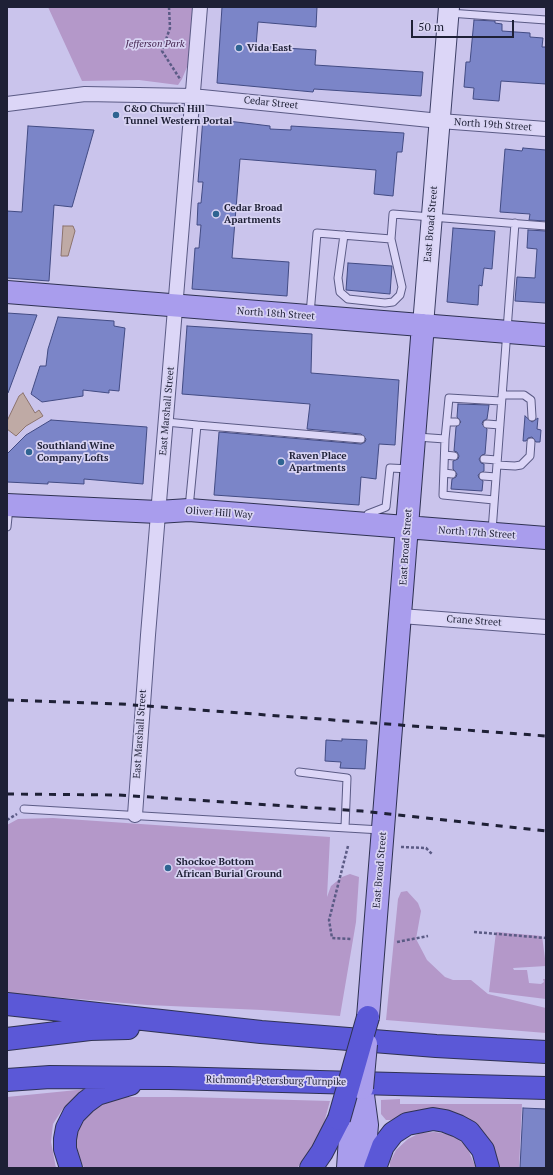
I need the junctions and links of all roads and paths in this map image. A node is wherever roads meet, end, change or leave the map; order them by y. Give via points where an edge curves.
1 (169, 7) edge
2 (200, 7) edge
3 (449, 10) edge
4 (546, 20) edge
5 (170, 67) dead end
6 (192, 96) junction
7 (7, 104) edge
8 (440, 121) junction
9 (546, 129) edge
10 (431, 217) junction
11 (515, 223) junction
12 (546, 226) edge
13 (344, 235) junction
14 (391, 239) junction
15 (7, 292) edge
16 (175, 306) junction
17 (310, 316) junction
18 (423, 325) junction
19 (507, 331) junction
20 (546, 335) edge
21 (502, 398) junction
22 (532, 417) dead end
23 (166, 422) junction
24 (447, 422) junction
25 (456, 422) dead end
26 (197, 424) junction
27 (487, 424) dead end
28 (500, 425) junction
29 (414, 437) junction
30 (361, 439) dead end
31 (446, 439) junction
32 (531, 442) dead end
33 (445, 455) junction
34 (454, 456) dead end
35 (484, 459) dead end
36 (497, 462) junction
37 (412, 469) junction
38 (444, 473) junction
39 (452, 474) dead end
40 (483, 476) dead end
41 (496, 477) junction
42 (494, 500) junction
43 (8, 505) edge
44 (188, 510) junction
45 (158, 512) junction
46 (367, 524) junction
47 (7, 527) edge
48 (408, 527) junction
49 (491, 534) junction
50 (546, 538) edge
51 (401, 616) junction
52 (546, 627) edge
53 (299, 772) dead end
54 (24, 809) dead end
55 (135, 815) junction
56 (345, 827) junction
57 (384, 830) junction
58 (348, 846) dead end
59 (401, 847) dead end
60 (433, 855) dead end
61 (474, 932) dead end
62 (428, 936) dead end
63 (546, 938) edge
64 (351, 939) dead end
65 (397, 942) dead end
66 (7, 1004) edge
67 (369, 1012) junction
68 (261, 1032) junction
69 (7, 1039) edge
70 (546, 1052) edge
71 (169, 1078) junction
72 (7, 1080) edge
73 (540, 1090) edge
74 (352, 1122) junction
75 (71, 1168) edge
76 (311, 1168) edge
77 (348, 1168) edge
78 (364, 1168) edge
79 (375, 1168) edge
80 (488, 1168) edge

1 - 5 path via 170,28 162,51
2 - 6 street, East Marshall Street
3 - 4 lane
3 - 8 main road, East Broad Street
6 - 7 street, Cedar Street via 85,94
6 - 8 street, Cedar Street
6 - 16 street, East Marshall Street
8 - 9 street, North 19th Street
8 - 10 main road, East Broad Street
10 - 11 lane
10 - 14 lane via 393,214
10 - 18 main road, East Broad Street
11 - 12 lane
11 - 19 lane
13 - 14 lane
13 - 14 lane via 338,278 340,292 348,299 385,303 393,302 400,295 402,287
13 - 17 lane via 316,233
15 - 16 main road, North 18th Street
16 - 17 main road, North 18th Street
16 - 23 street, East Marshall Street
17 - 18 main road, North 18th Street
18 - 19 main road, North 18th Street
18 - 29 main road, East Broad Street
19 - 20 main road, North 18th Street
19 - 21 lane
21 - 22 lane via 524,395 531,400
21 - 24 lane via 449,398
21 - 28 lane
23 - 26 lane
23 - 45 street, East Marshall Street
24 - 25 lane
24 - 31 lane
26 - 30 lane
26 - 44 lane
27 - 28 lane
28 - 36 lane
29 - 31 lane
29 - 37 main road, East Broad Street
31 - 33 lane
32 - 36 lane via 530,456 521,464 515,466
33 - 34 lane
33 - 38 lane
35 - 36 lane
36 - 41 lane
37 - 46 lane via 390,468 386,508 368,514
37 - 48 main road, East Broad Street
38 - 39 lane
38 - 42 lane via 443,495
40 - 41 lane
41 - 42 lane
42 - 49 lane
43 - 45 main road, Oliver Hill Way
43 - 47 lane
44 - 45 main road, Oliver Hill Way
44 - 46 main road, Oliver Hill Way
45 - 55 street, East Marshall Street
46 - 48 main road, Oliver Hill Way
48 - 49 main road, North 17th Street
48 - 51 main road, East Broad Street
49 - 50 main road, North 17th Street
51 - 52 street, Crane Street
51 - 57 main road, East Broad Street
53 - 56 lane via 347,778
54 - 55 lane
55 - 56 lane
56 - 57 lane
57 - 67 main road, East Broad Street
58 - 64 path via 329,920 332,938
59 - 60 path via 426,848
61 - 63 path
62 - 65 path
66 - 68 highway
67 - 74 highway, bridge
67 - 74 main road, East Broad Street, bridge via 362,1088
68 - 69 highway via 153,1028 90,1029
68 - 70 highway
71 - 72 highway, Richmond-Petersburg Turnpike via 50,1077
71 - 73 highway, Richmond-Petersburg Turnpike
71 - 75 highway via 111,1089 83,1104 67,1128 65,1149
74 - 76 highway via 322,1152
74 - 77 main road, East Broad Street
74 - 78 main road, East Broad Street
79 - 80 highway via 383,1146 393,1133 407,1124 433,1119 452,1123 468,1132 483,1150

